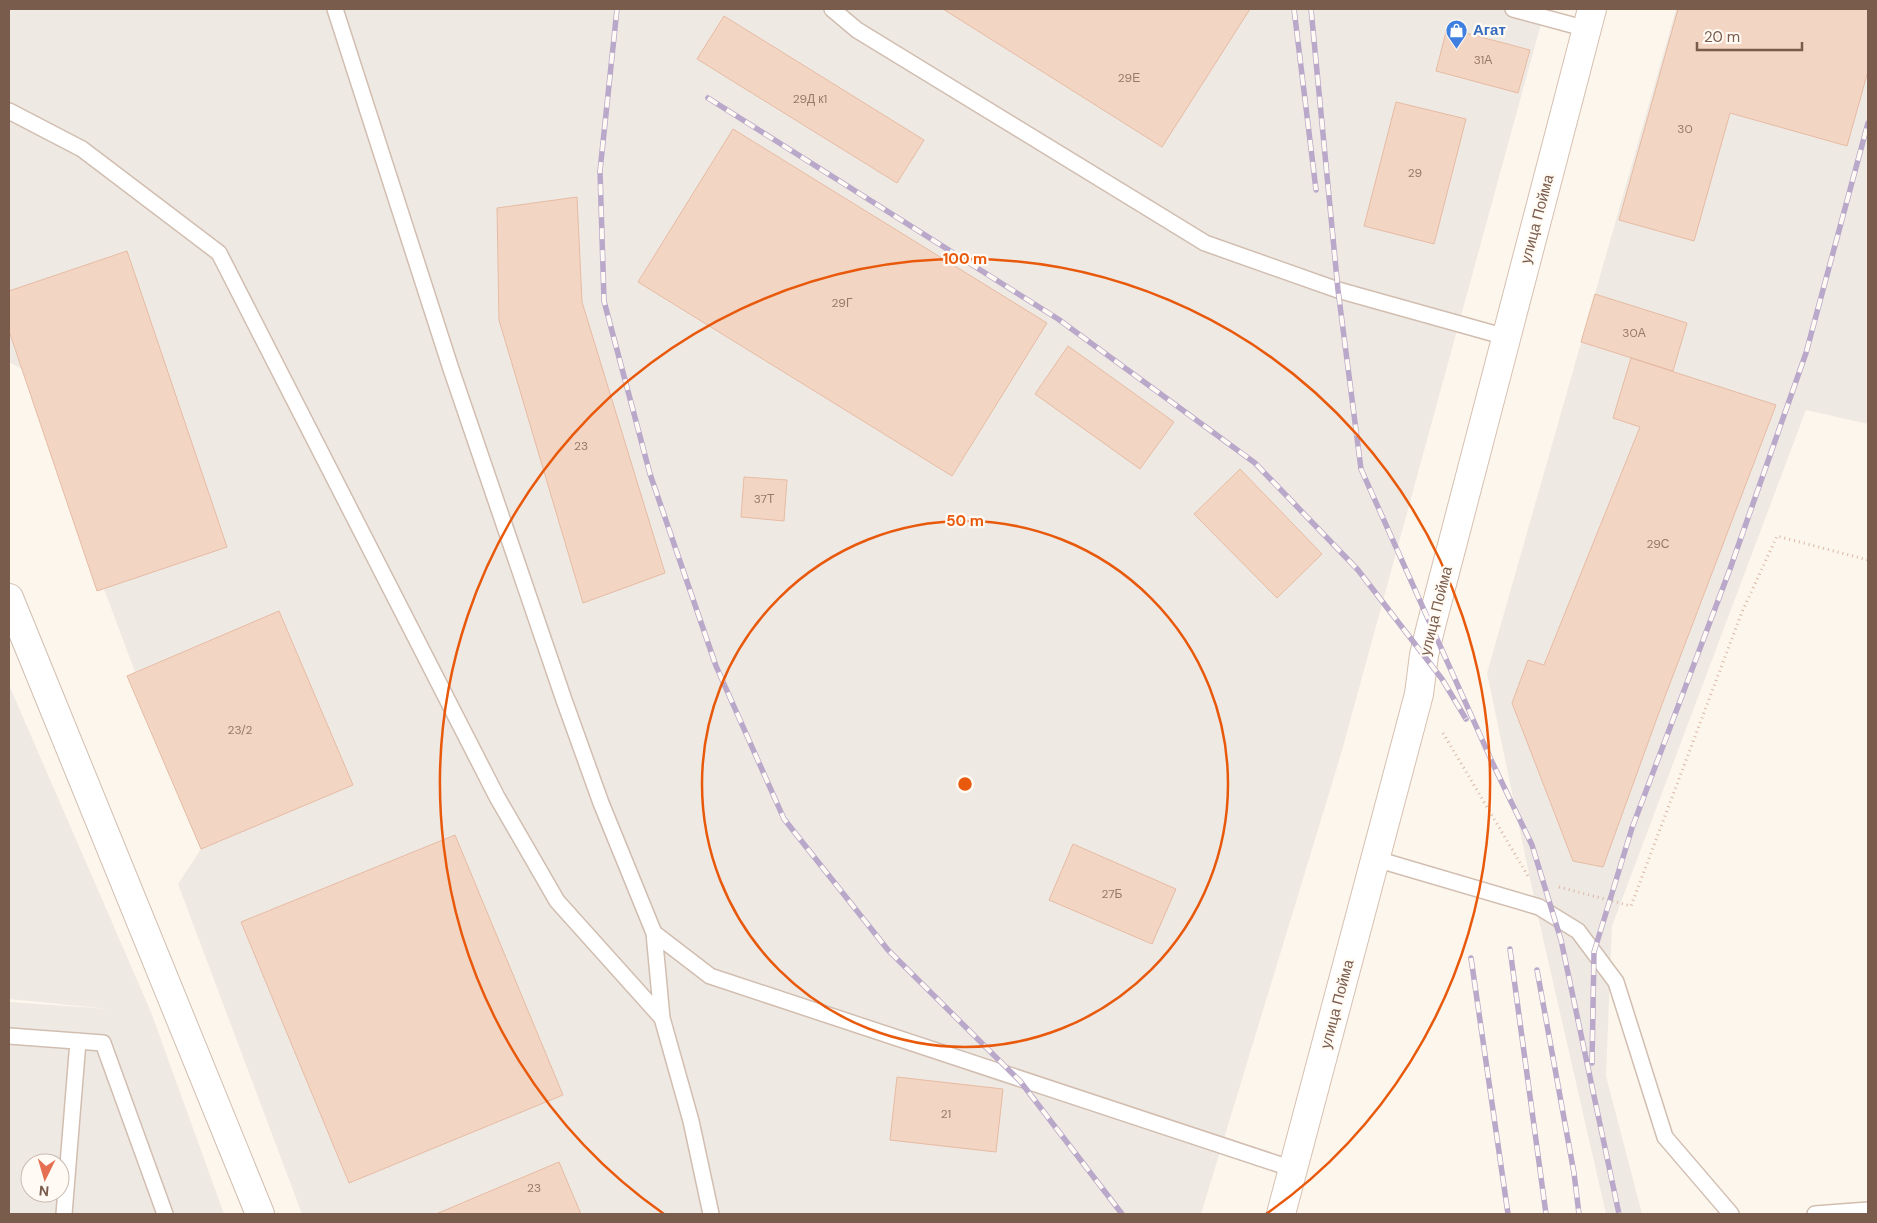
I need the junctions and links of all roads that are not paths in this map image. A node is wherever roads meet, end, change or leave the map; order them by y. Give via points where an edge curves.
1 (335, 9) edge
2 (832, 9) edge
3 (1513, 9) edge
4 (1589, 19) edge
5 (9, 110) edge
6 (1506, 337) junction
7 (9, 598) edge
8 (1376, 859) junction
9 (654, 933) junction
10 (662, 1018) junction
11 (9, 1036) edge
12 (78, 1041) junction
13 (1293, 1169) junction
14 (1868, 1210) edge
15 (64, 1214) edge
16 (165, 1214) edge
17 (260, 1214) edge
18 (712, 1214) edge
19 (1281, 1214) edge
20 (1731, 1214) edge
21 (1815, 1214) edge

1 - 9 lane via 451,369 564,700 601,803
2 - 6 lane via 857,30 1205,243 1338,290
3 - 4 lane
4 - 6 main road, улица Пойма
5 - 10 lane via 82,149 219,253 497,797 557,901
6 - 8 main road, улица Пойма via 1431,626 1419,694
7 - 17 main road
8 - 13 main road, улица Пойма
8 - 20 lane via 1539,907 1578,931 1616,982 1665,1137
9 - 10 lane
9 - 13 lane via 710,976
10 - 18 lane via 692,1121
11 - 12 lane
12 - 15 lane
12 - 16 lane via 103,1043
13 - 19 main road, улица Пойма
14 - 21 lane

